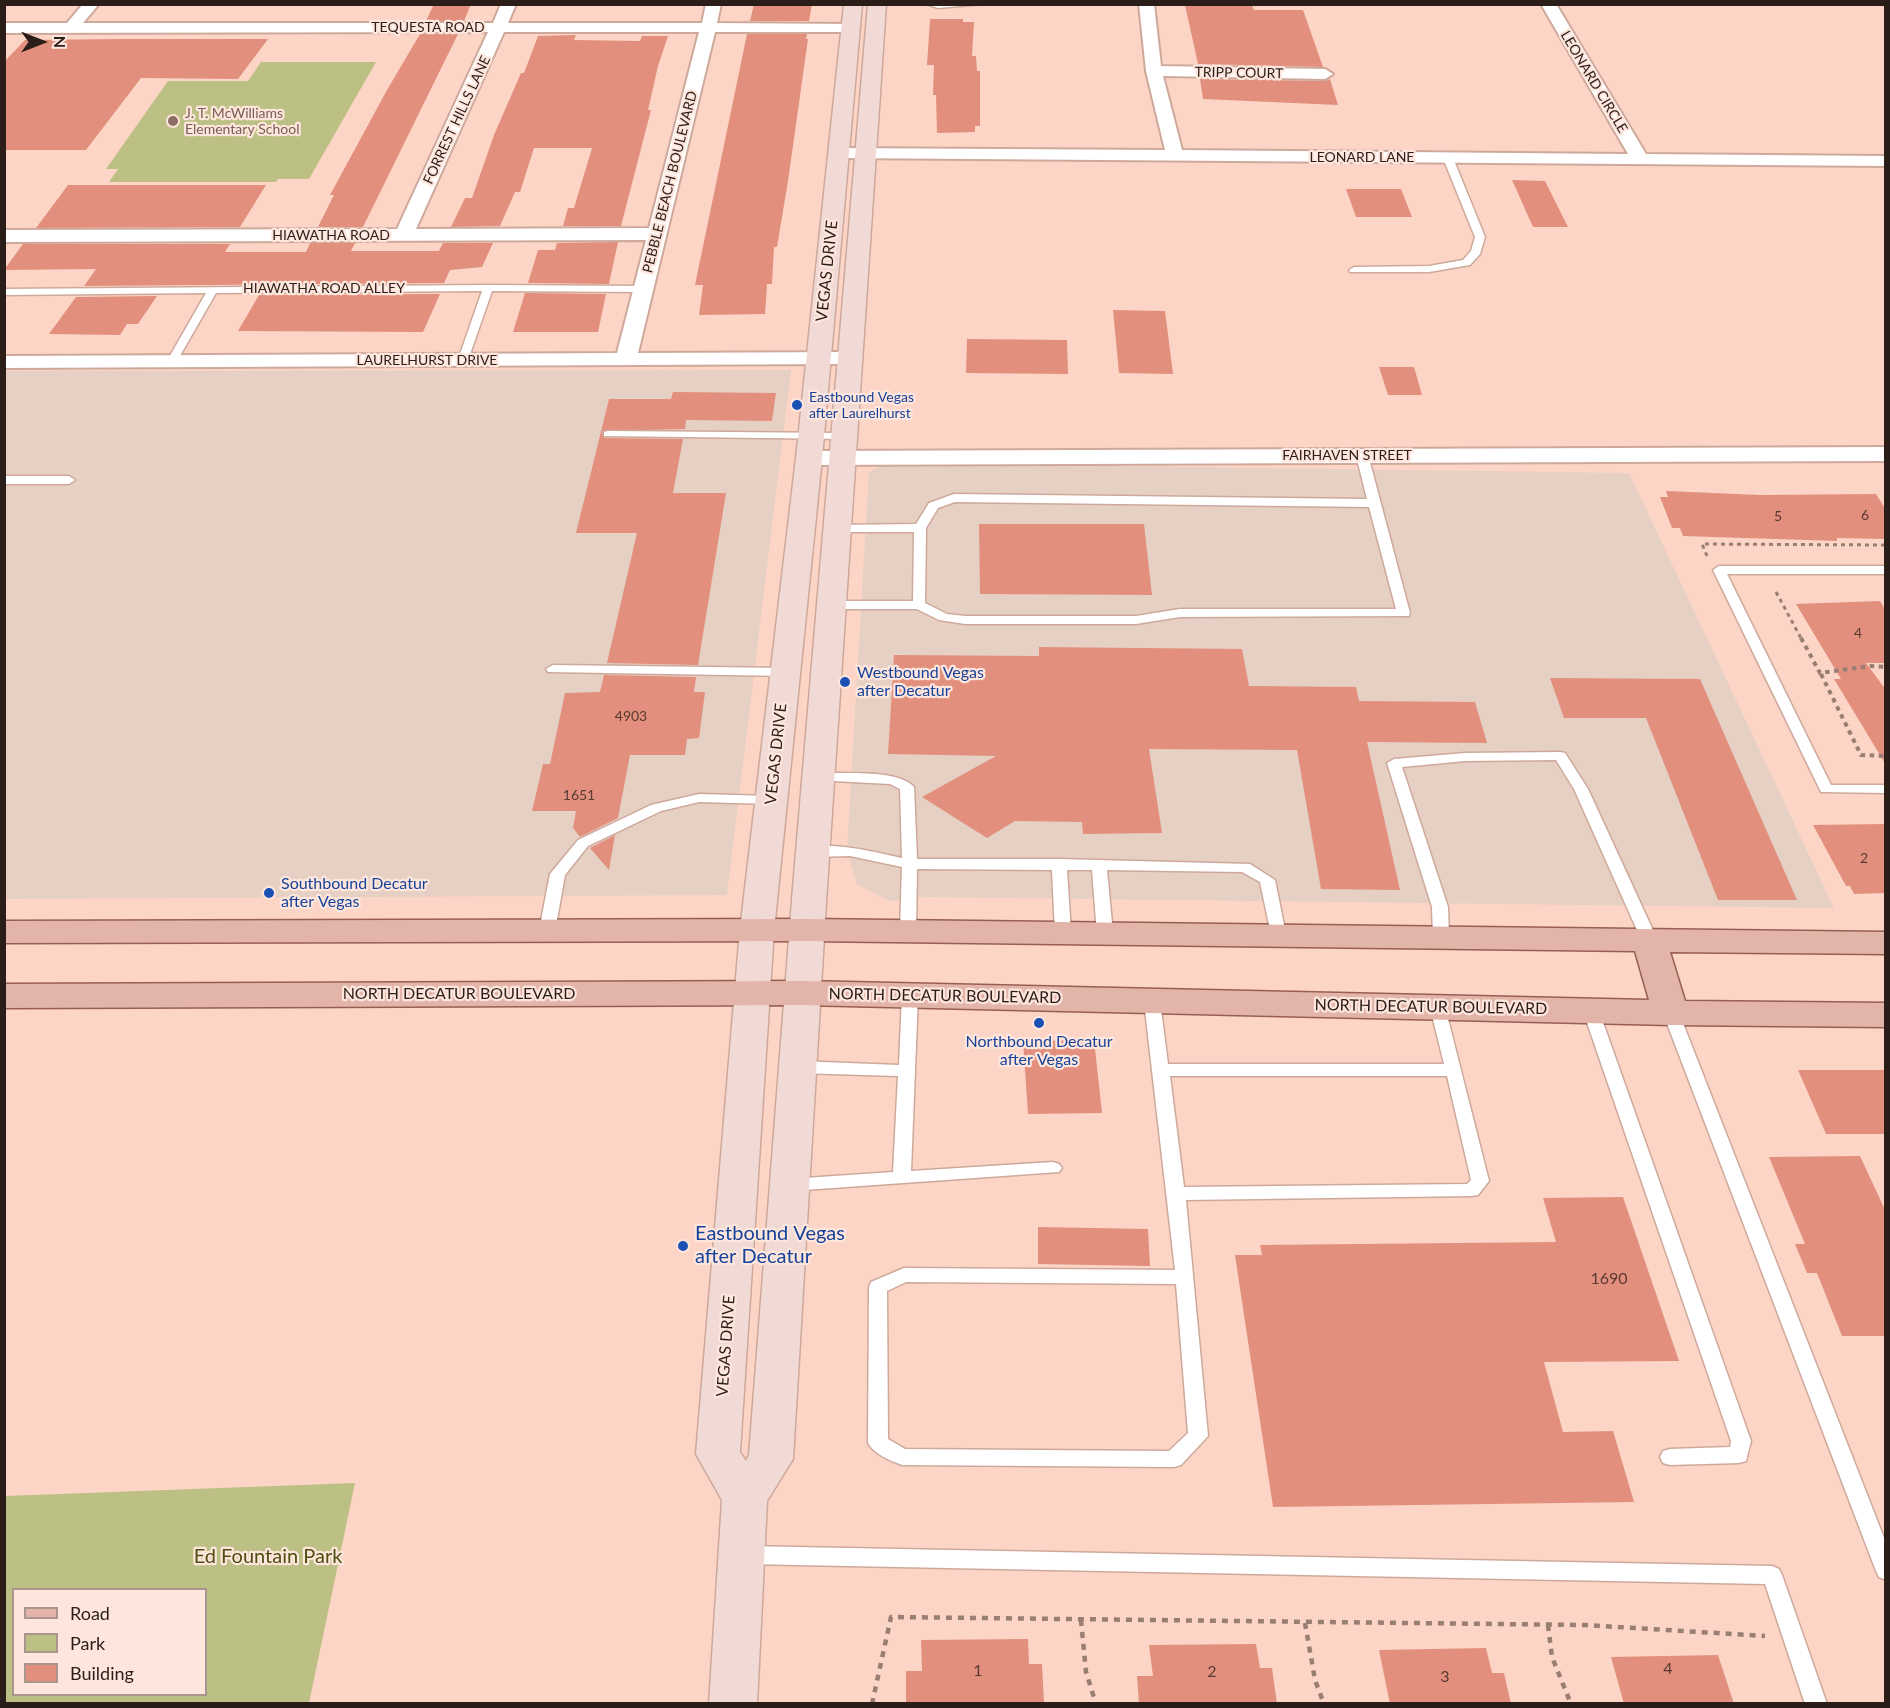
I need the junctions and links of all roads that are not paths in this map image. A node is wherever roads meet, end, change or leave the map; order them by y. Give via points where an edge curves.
1 (92, 4) edge
2 (509, 4) edge
3 (714, 4) edge
4 (877, 4) edge
5 (930, 4) edge
6 (979, 4) edge
7 (1146, 4) edge
8 (1548, 4) edge
9 (291, 12) dead end
10 (852, 16) edge
11 (281, 27) junction
12 (499, 27) junction
13 (709, 27) junction
14 (4, 28) edge
15 (71, 28) junction
16 (1154, 71) junction
17 (1325, 74) dead end
18 (839, 153) junction
19 (866, 154) junction
20 (1175, 156) junction
21 (1448, 158) junction
22 (1640, 159) junction
23 (1886, 161) edge
24 (657, 234) junction
25 (404, 235) junction
26 (4, 236) edge
27 (1354, 270) dead end
28 (488, 288) junction
29 (213, 289) junction
30 (643, 289) junction
31 (4, 291) edge
32 (818, 358) junction
33 (850, 358) junction
34 (626, 359) junction
35 (463, 360) junction
36 (172, 361) junction
37 (4, 362) edge
38 (608, 434) dead end
39 (810, 446) junction
40 (843, 447) junction
41 (1886, 454) edge
42 (1362, 455) junction
43 (4, 480) edge
44 (69, 480) dead end
45 (1374, 503) junction
46 (801, 528) junction
47 (837, 528) junction
48 (920, 528) junction
49 (1886, 570) edge
50 (793, 605) junction
51 (832, 605) junction
52 (919, 605) junction
53 (553, 669) dead end
54 (786, 672) junction
55 (819, 777) junction
56 (1886, 789) edge
57 (771, 800) junction
58 (813, 852) junction
59 (910, 864) junction
60 (1059, 864) junction
61 (1099, 865) junction
62 (757, 930) junction
63 (808, 930) junction
64 (547, 931) junction
65 (908, 931) junction
66 (4, 932) edge
67 (1063, 933) junction
68 (1105, 933) junction
69 (1278, 935) junction
70 (1441, 937) junction
71 (1649, 939) junction
72 (1886, 943) edge
73 (753, 993) junction
74 (803, 993) junction
75 (910, 995) junction
76 (4, 996) edge
77 (1152, 1001) junction
78 (1438, 1007) junction
79 (1591, 1011) junction
80 (1671, 1013) junction
81 (1886, 1015) edge
82 (798, 1067) junction
83 (1161, 1070) junction
84 (1454, 1070) junction
85 (906, 1071) junction
86 (1053, 1168) dead end
87 (902, 1178) junction
88 (790, 1185) junction
89 (1175, 1194) junction
90 (1184, 1277) junction
91 (1670, 1456) dead end
92 (745, 1498) junction
93 (742, 1555) junction
94 (1886, 1571) edge
95 (733, 1704) edge
96 (1816, 1704) edge

1 - 15 street
2 - 12 street, FORREST HILLS LANE
3 - 13 street, PEBBLE BEACH BOULEVARD
4 - 19 main road, VEGAS DRIVE
5 - 6 lane
7 - 16 street
8 - 22 street, LEONARD CIRCLE
9 - 11 street
10 - 13 street, TEQUESTA ROAD
10 - 18 main road, VEGAS DRIVE
11 - 12 street, TEQUESTA ROAD
11 - 15 street, TEQUESTA ROAD
12 - 13 street, TEQUESTA ROAD
12 - 25 street, FORREST HILLS LANE
13 - 24 street, PEBBLE BEACH BOULEVARD
14 - 15 street, TEQUESTA ROAD
16 - 17 street, TRIPP COURT
16 - 20 street
18 - 19 street, LEONARD LANE
18 - 32 main road, VEGAS DRIVE
19 - 20 street, LEONARD LANE
19 - 33 main road, VEGAS DRIVE
20 - 21 street, LEONARD LANE
21 - 22 street, LEONARD LANE
21 - 27 lane via 1480,237 1476,252 1466,263 1429,269
22 - 23 street, LEONARD LANE
24 - 25 street, HIAWATHA ROAD
24 - 30 street, PEBBLE BEACH BOULEVARD
25 - 26 street, HIAWATHA ROAD
28 - 29 lane, HIAWATHA ROAD ALLEY
28 - 30 lane, HIAWATHA ROAD ALLEY
28 - 35 lane
29 - 31 lane, HIAWATHA ROAD ALLEY
29 - 36 lane
30 - 34 street, PEBBLE BEACH BOULEVARD
32 - 33 street, LAURELHURST DRIVE
32 - 34 street, LAURELHURST DRIVE
32 - 39 main road, VEGAS DRIVE
33 - 40 main road, VEGAS DRIVE
34 - 35 street, LAURELHURST DRIVE
35 - 36 street, LAURELHURST DRIVE
36 - 37 street, LAURELHURST DRIVE
38 - 39 lane
39 - 40 street, FAIRHAVEN STREET
39 - 46 main road, VEGAS DRIVE
40 - 42 street, FAIRHAVEN STREET
40 - 47 main road, VEGAS DRIVE
41 - 42 street, FAIRHAVEN STREET
42 - 45 lane
43 - 44 lane
45 - 48 lane via 954,498 933,506
45 - 52 lane via 1404,613 1180,613 1136,620 965,620 944,617
46 - 47 main road
46 - 50 main road, VEGAS DRIVE
47 - 48 lane
47 - 51 main road, VEGAS DRIVE
48 - 52 lane
49 - 56 lane via 1719,570 1826,789
50 - 51 main road
50 - 54 main road, VEGAS DRIVE
51 - 52 lane
51 - 55 main road, VEGAS DRIVE
53 - 54 lane
54 - 57 main road, VEGAS DRIVE
55 - 58 main road, VEGAS DRIVE
55 - 59 lane via 892,780 907,787
57 - 62 main road, VEGAS DRIVE
57 - 64 lane via 699,798 656,808 583,843 558,874
58 - 59 lane via 850,851
58 - 63 main road, VEGAS DRIVE
59 - 60 lane
59 - 65 lane
60 - 61 lane
60 - 67 lane
61 - 68 lane
61 - 69 lane via 1245,867 1267,880
62 - 63 main road
62 - 64 main road
62 - 73 main road, VEGAS DRIVE
63 - 65 main road
63 - 74 main road, VEGAS DRIVE
64 - 66 main road
65 - 67 main road
67 - 68 main road
68 - 69 main road
69 - 70 main road
70 - 71 main road
70 - 71 lane via 1440,907 1394,763 1465,757 1560,756 1581,789
71 - 72 main road
71 - 80 main road
73 - 74 main road, NORTH DECATUR BOULEVARD
73 - 76 main road, NORTH DECATUR BOULEVARD
73 - 92 main road, VEGAS DRIVE via 718,1454
74 - 75 main road, NORTH DECATUR BOULEVARD
74 - 82 main road, VEGAS DRIVE
75 - 77 main road, NORTH DECATUR BOULEVARD
75 - 85 lane
77 - 78 main road, NORTH DECATUR BOULEVARD
77 - 83 lane
78 - 79 main road, NORTH DECATUR BOULEVARD
78 - 84 lane
79 - 80 main road, NORTH DECATUR BOULEVARD
79 - 91 lane via 1742,1441 1739,1455
80 - 81 main road, NORTH DECATUR BOULEVARD
80 - 94 lane
82 - 85 lane
82 - 88 main road, VEGAS DRIVE
83 - 84 lane
83 - 89 lane
84 - 89 lane via 1480,1181 1472,1190
85 - 87 lane
86 - 87 lane
87 - 88 lane
88 - 92 main road, VEGAS DRIVE via 771,1459
89 - 90 lane
90 - 90 lane via 1198,1436 1174,1459 902,1456 878,1443 878,1287 904,1275
92 - 93 main road
93 - 95 main road
93 - 96 lane via 1772,1575

